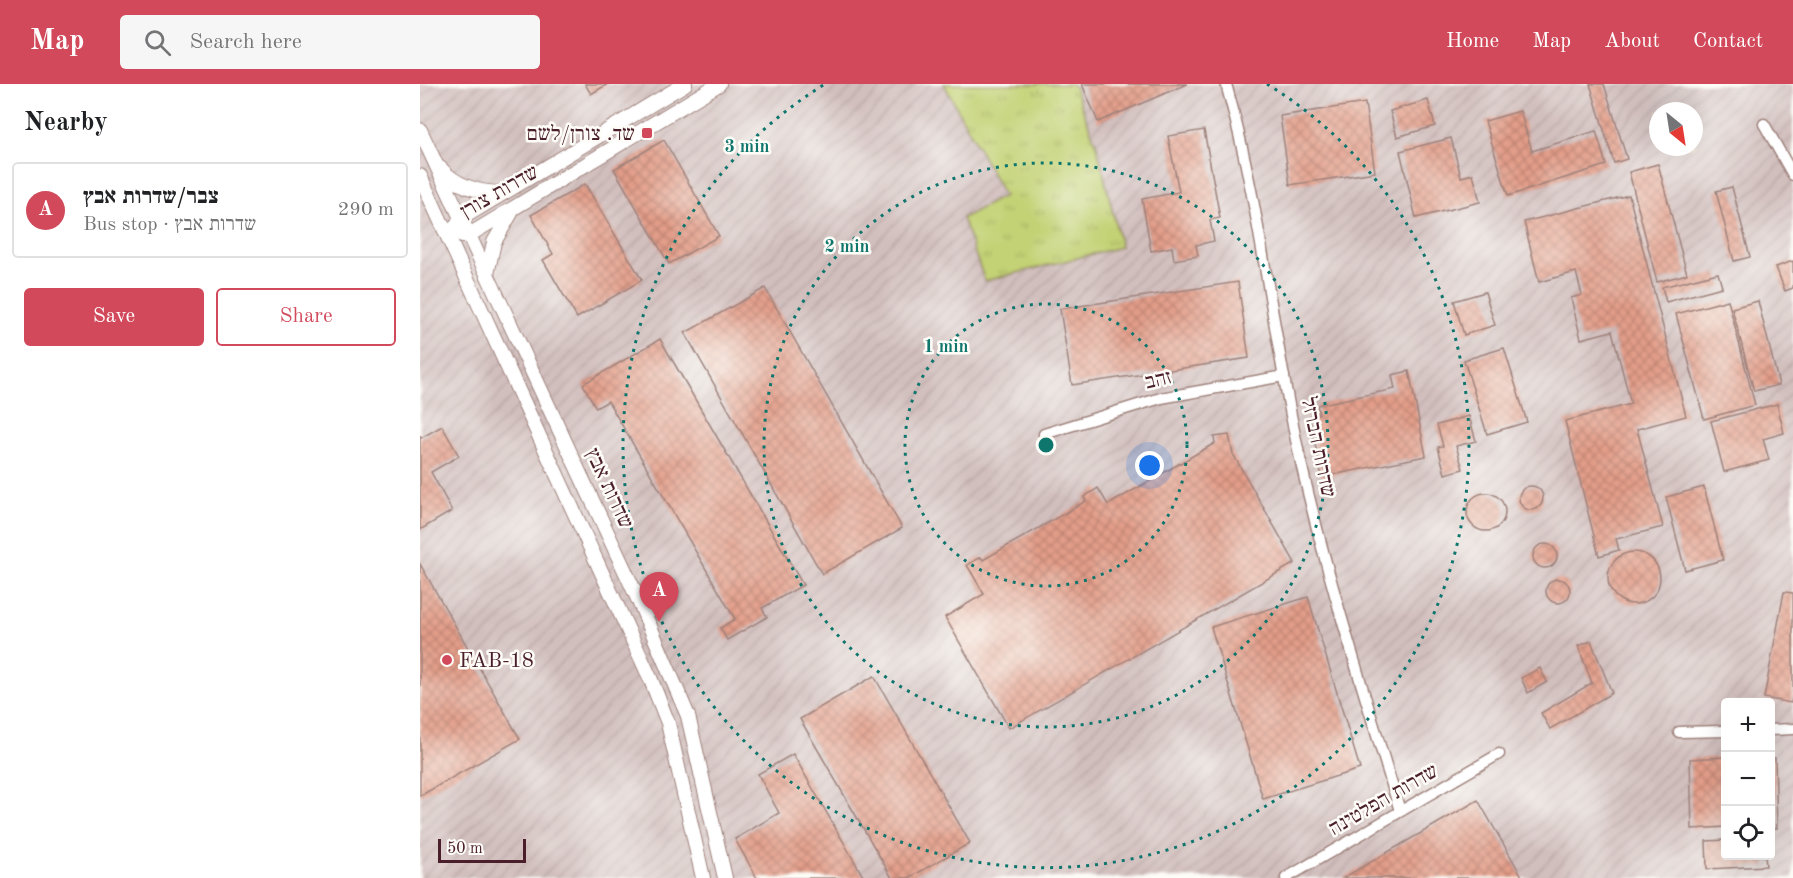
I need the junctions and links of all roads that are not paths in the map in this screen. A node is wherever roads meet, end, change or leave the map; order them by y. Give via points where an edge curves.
1 (685, 84) edge
2 (719, 84) edge
3 (1226, 84) edge
4 (1764, 124) dead end
5 (420, 130) edge
6 (436, 165) junction
7 (1793, 175) edge
8 (420, 176) edge
9 (503, 194) junction
10 (514, 208) junction
11 (462, 218) junction
12 (469, 235) junction
13 (448, 237) junction
14 (488, 274) junction
15 (1284, 376) junction
16 (1044, 434) dead end
17 (1793, 729) edge
18 (1775, 730) edge
19 (1721, 731) edge
20 (1679, 732) dead end
21 (1499, 754) dead end
22 (1400, 812) junction
23 (704, 878) edge
24 (725, 878) edge
25 (1286, 878) edge

1 - 9 street, שדרות צורן
2 - 10 street, שדרות צורן
3 - 15 street, שדרות הברזל via 1243,151
4 - 7 street
5 - 6 street, שדרות אבץ
6 - 9 street via 463,185
6 - 11 street, שדרות אבץ
8 - 13 street, שדרות אבץ
9 - 11 street, שדרות צורן
10 - 12 street, שדרות צורן
10 - 14 street via 494,242
11 - 12 street, שדרות אבץ
11 - 13 street, שדרות צורן
12 - 13 street, שדרות צורן
12 - 14 street, שדרות אבץ
13 - 23 street, שדרות אבץ via 651,680 668,723
14 - 24 street, שדרות אבץ via 688,716
15 - 16 street, זהב via 1161,398
15 - 22 street, שדרות הברזל via 1319,536
17 - 18 street
19 - 20 street
21 - 22 street, שדרות הפלטינה
22 - 25 street, שדרות הפלטינה

